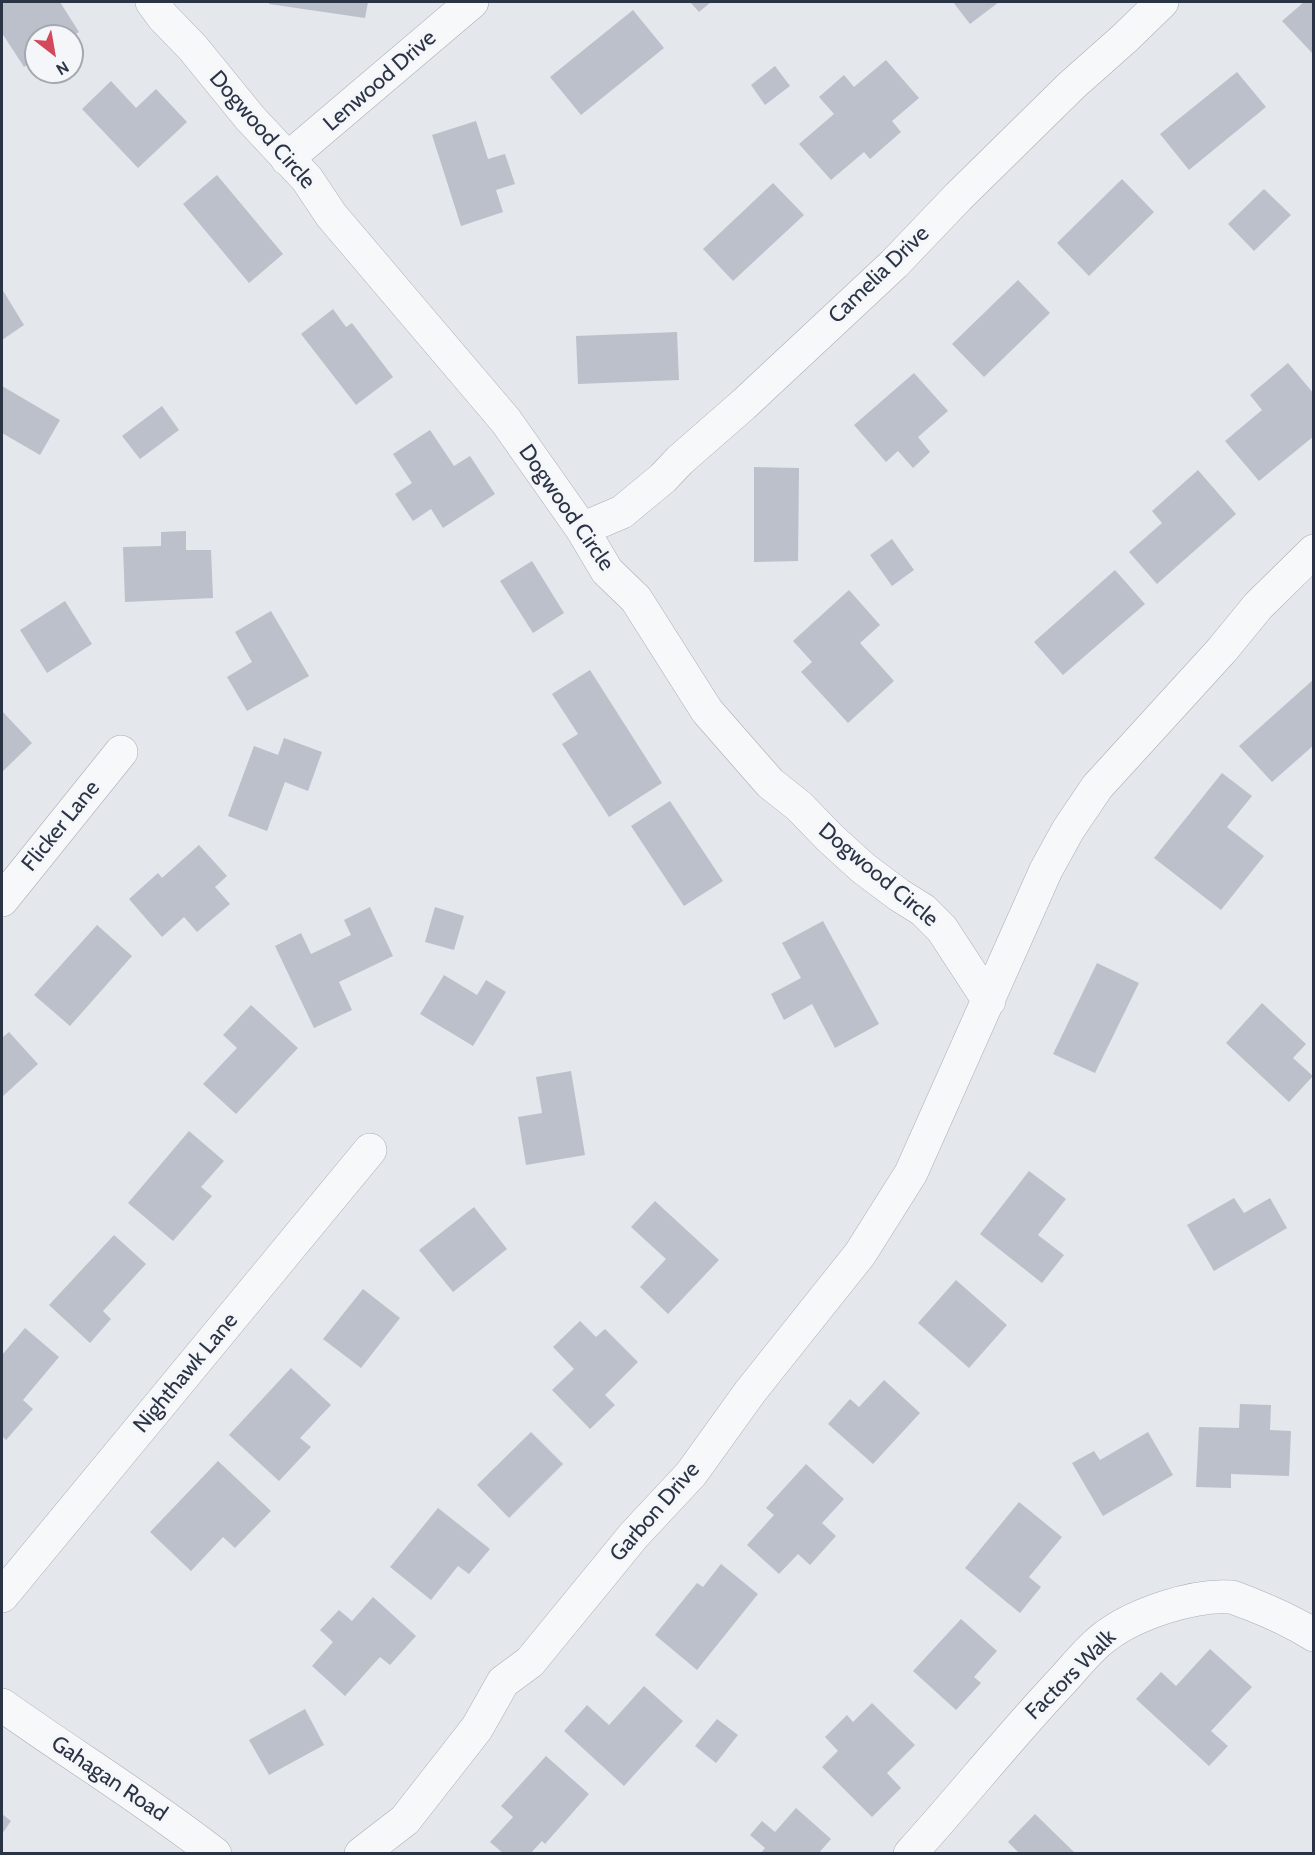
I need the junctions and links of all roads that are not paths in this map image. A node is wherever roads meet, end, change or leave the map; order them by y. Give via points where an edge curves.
1 (152, 2) edge
2 (472, 2) edge
3 (1162, 2) edge
4 (287, 159) junction
5 (582, 529) junction
6 (1314, 551) edge
7 (121, 752) dead end
8 (2, 900) edge
9 (989, 1001) junction
10 (370, 1150) dead end
11 (2, 1596) edge
12 (1314, 1635) edge
13 (2, 1705) edge
14 (215, 1854) edge
15 (361, 1854) edge
16 (910, 1854) edge

1 - 4 street, Dogwood Circle
2 - 4 street, Lenwood Drive
3 - 5 street, Camelia Drive via 1072,85 894,264 663,478 622,512
4 - 5 street, Dogwood Circle via 506,421
5 - 9 street, Dogwood Circle via 607,571 636,599 707,711 770,783 863,868 923,910 942,929
6 - 9 street via 1258,606 1097,788 1046,870
7 - 8 street, Flicker Lane
9 - 15 street, Garbon Drive via 912,1173 860,1254 750,1392 691,1474 634,1535 530,1662 503,1682 477,1728 405,1820
10 - 11 street, Nighthawk Lane
12 - 16 street, Factors Walk via 1232,1597 1198,1599 1133,1619 1105,1636 1026,1718
13 - 14 street, Gahagan Road

